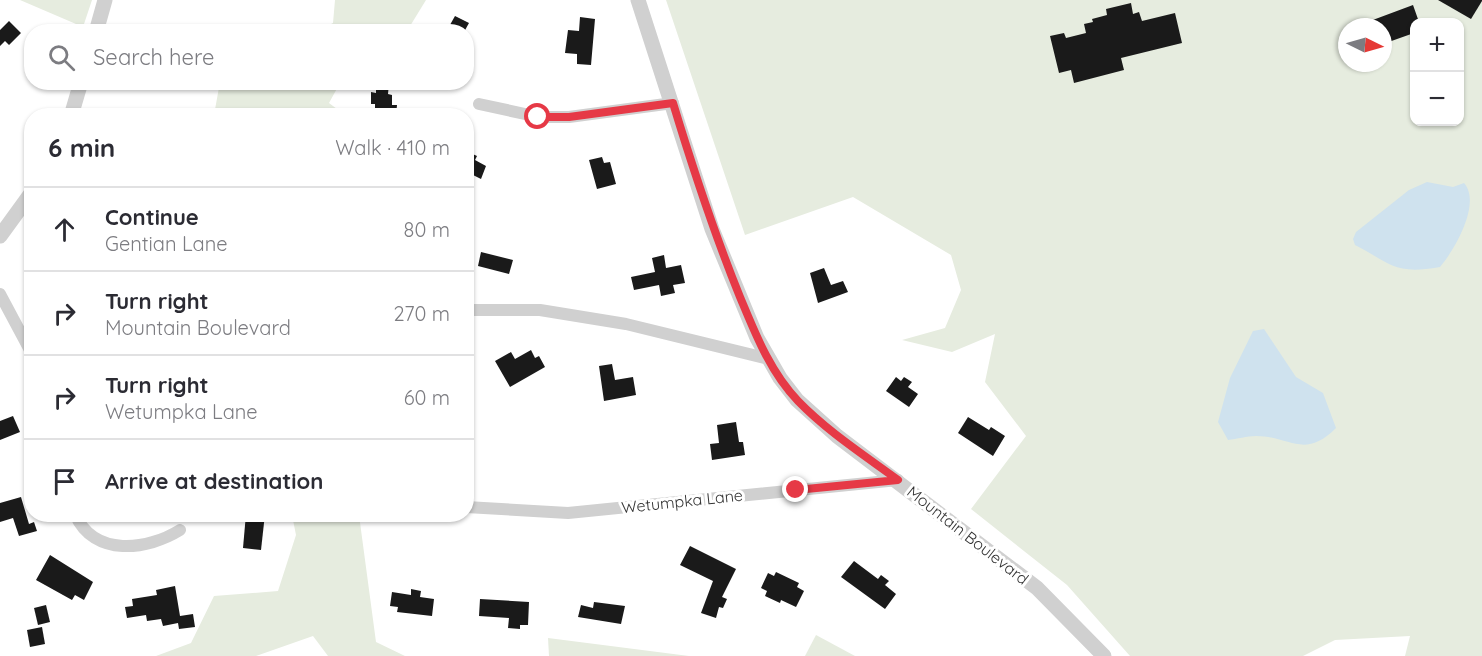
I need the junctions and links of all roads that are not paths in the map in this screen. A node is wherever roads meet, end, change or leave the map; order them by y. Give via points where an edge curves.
1 (105, 0) edge
2 (638, 0) edge
3 (98, 24) edge
4 (79, 90) edge
5 (673, 103) junction
6 (478, 104) dead end
7 (73, 108) edge
8 (24, 203) edge
9 (0, 236) edge
10 (0, 294) edge
11 (474, 310) edge
12 (24, 339) edge
13 (769, 359) junction
14 (898, 480) junction
15 (474, 507) edge
16 (80, 522) edge
17 (180, 531) dead end
18 (1104, 656) edge

1 - 3 street
2 - 5 street, Mountain Boulevard
4 - 7 street
5 - 6 street via 569,117 538,117
5 - 13 street, Mountain Boulevard via 712,229
8 - 9 street
10 - 12 street
11 - 13 street via 540,310 626,324
13 - 14 street, Mountain Boulevard via 797,400 837,436
14 - 15 street, Wetumpka Lane via 568,513
14 - 18 street, Mountain Boulevard via 1037,588
16 - 17 street via 96,537 124,547 149,545

